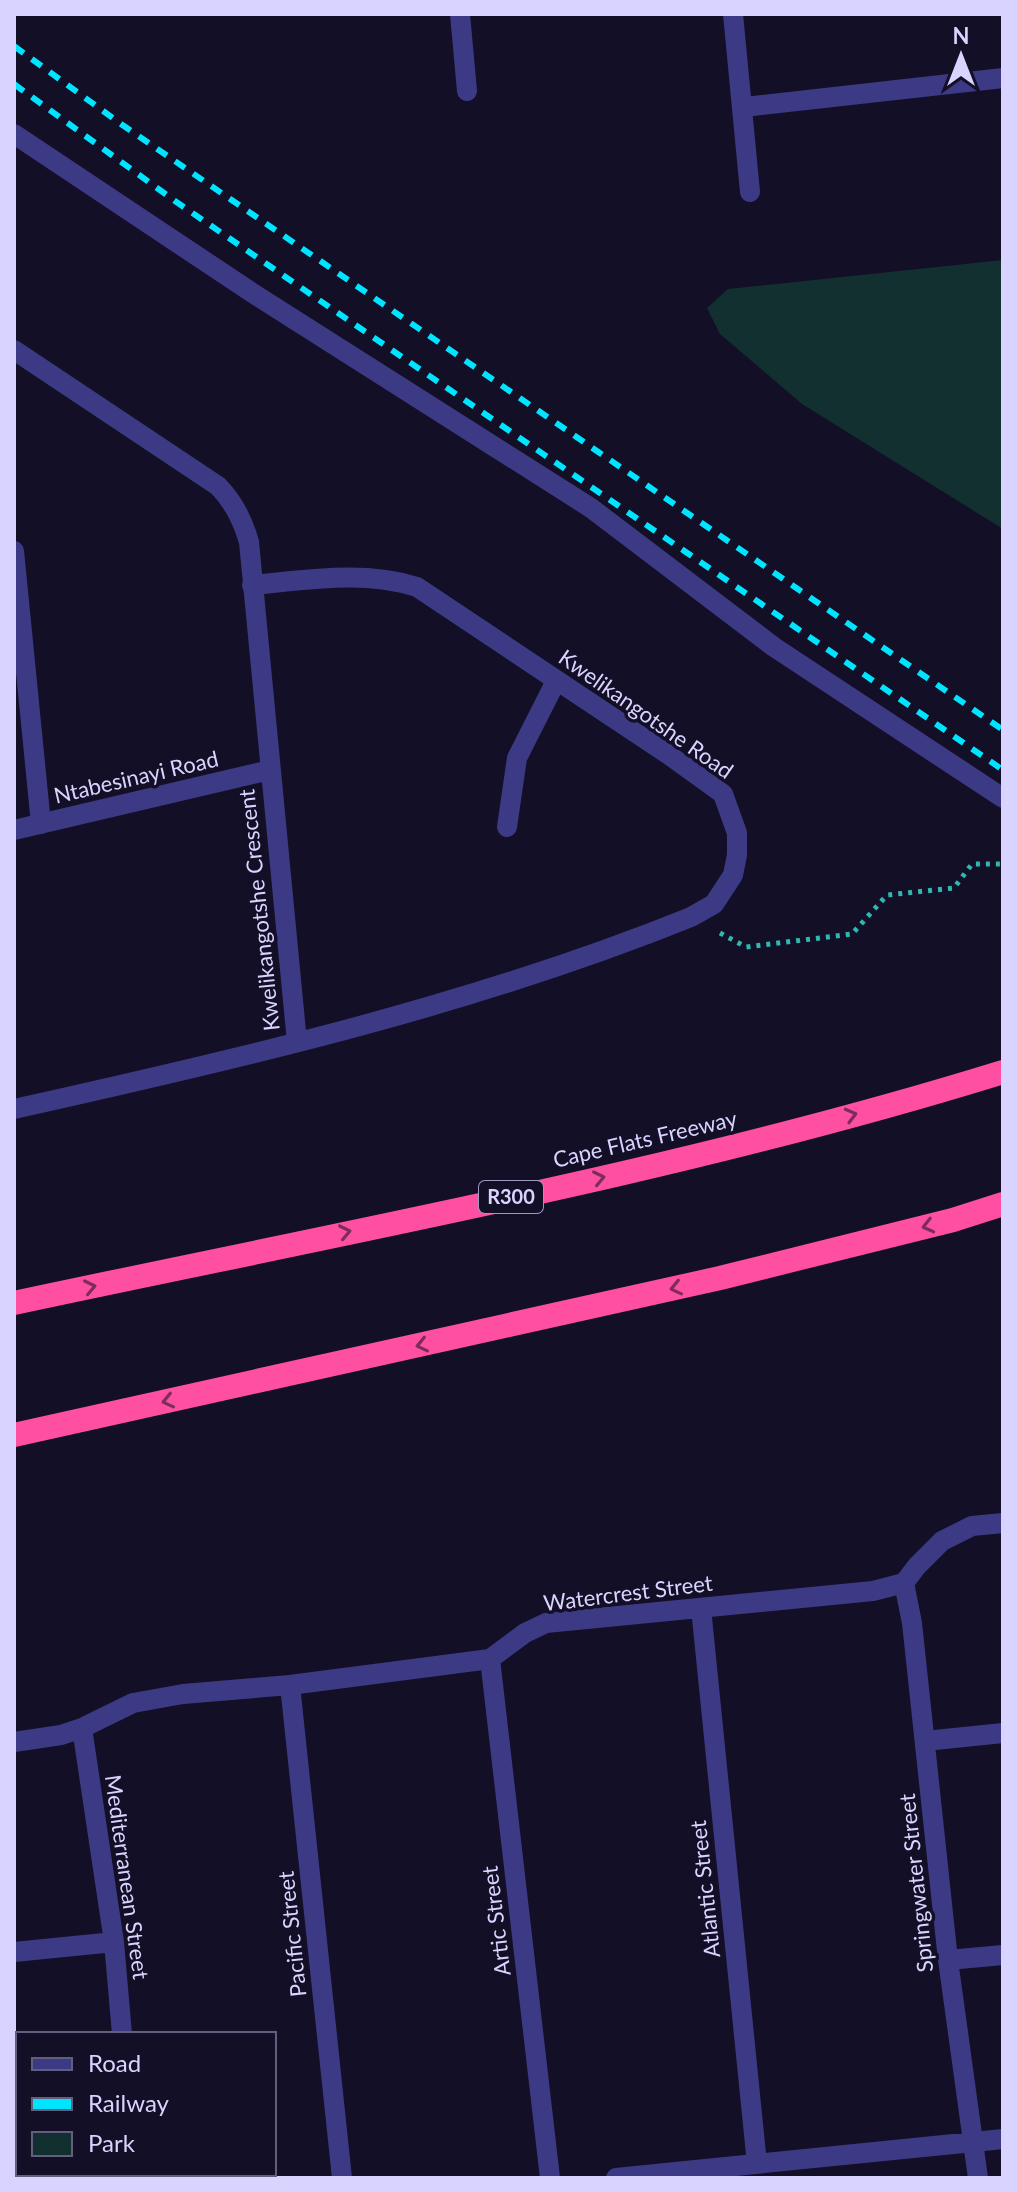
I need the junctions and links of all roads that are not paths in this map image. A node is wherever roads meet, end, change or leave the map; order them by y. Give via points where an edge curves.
1 (460, 14) edge
2 (733, 14) edge
3 (1003, 78) edge
4 (467, 91) dead end
5 (744, 107) junction
6 (14, 134) edge
7 (750, 192) dead end
8 (15, 354) edge
9 (14, 551) edge
10 (252, 585) junction
11 (556, 681) junction
12 (270, 770) junction
13 (1003, 798) edge
14 (41, 824) junction
15 (507, 827) dead end
16 (14, 830) edge
17 (297, 1042) junction
18 (1003, 1072) edge
19 (14, 1109) edge
20 (1003, 1204) edge
21 (14, 1303) edge
22 (109, 1414) junction
23 (14, 1435) edge
24 (14, 1451) edge
25 (1003, 1523) edge
26 (904, 1583) junction
27 (701, 1608) junction
28 (490, 1659) junction
29 (290, 1685) junction
30 (82, 1728) junction
31 (1003, 1733) edge
32 (925, 1741) junction
33 (14, 1742) edge
34 (114, 1942) junction
35 (14, 1952) edge
36 (1003, 1955) edge
37 (948, 1960) junction
38 (122, 2032) edge
39 (1003, 2139) edge
40 (974, 2142) junction
41 (757, 2164) junction
42 (342, 2178) edge
43 (550, 2178) edge
44 (616, 2178) edge
45 (978, 2178) edge

1 - 4 street
2 - 5 street
3 - 5 street
5 - 7 street
6 - 13 street via 591,508 774,647
8 - 10 street, Kwelikangotshe Crescent via 218,486 245,527
9 - 14 street
10 - 11 street, Kwelikangotshe Road via 390,578 435,598
10 - 12 street, Kwelikangotshe Crescent
11 - 15 street via 517,758
11 - 17 street, Kwelikangotshe Road via 723,794 737,833 737,855 733,875 714,904 691,917 513,980
12 - 14 street, Ntabesinayi Road
12 - 17 street, Kwelikangotshe Crescent
14 - 16 street, Ntabesinayi Road
17 - 19 street, Kwelikangotshe Crescent
21 -> 18 highway, Cape Flats Freeway / R300 via 616,1175
20 -> 22 highway via 720,1278
22 - 23 highway
22 - 24 highway
25 - 26 street via 972,1526 942,1541
26 - 27 street, Watercrest Street via 873,1591
26 - 32 street, Springwater Street
27 - 28 street, Watercrest Street via 546,1623
27 - 41 street, Atlantic Street
28 - 29 street, Watercrest Street
28 - 43 street, Artic Street
29 - 30 street, Watercrest Street via 133,1703
29 - 42 street, Pacific Street
30 - 33 street, Watercrest Street
30 - 34 street, Mediterranean Street
31 - 32 street
32 - 37 street, Springwater Street
34 - 35 street
34 - 38 street, Mediterranean Street
36 - 37 street
37 - 40 street, Springwater Street
39 - 40 street
40 - 41 street
40 - 45 street, Springwater Street
41 - 44 street

